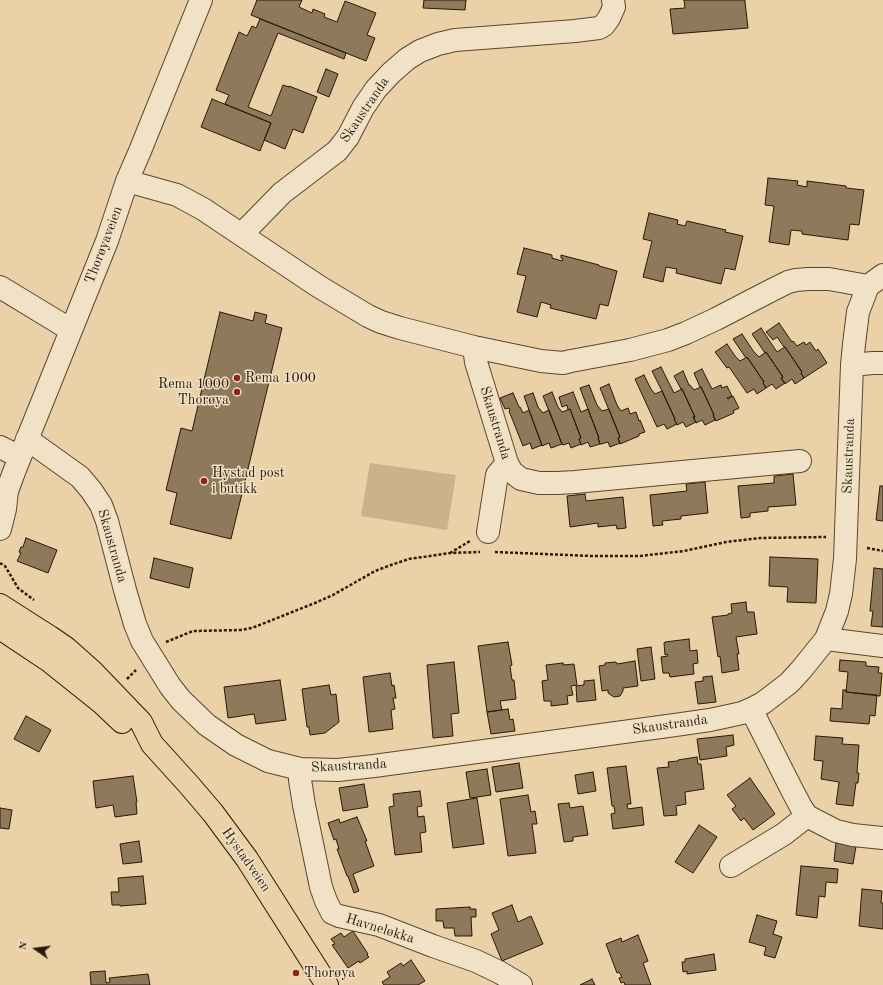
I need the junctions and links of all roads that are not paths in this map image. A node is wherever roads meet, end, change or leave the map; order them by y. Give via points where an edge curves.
1 (201, 0) edge
2 (613, 0) edge
3 (128, 181) junction
4 (242, 234) junction
5 (875, 281) edge
6 (0, 287) edge
7 (70, 330) junction
8 (474, 347) junction
9 (883, 364) edge
10 (852, 365) junction
11 (0, 447) edge
12 (23, 448) junction
13 (800, 461) dead end
14 (507, 463) junction
15 (3, 495) edge
16 (0, 529) edge
17 (487, 545) road end
18 (0, 605) edge
19 (0, 628) edge
20 (826, 639) junction
21 (883, 646) edge
22 (752, 709) junction
23 (152, 744) junction
24 (300, 769) junction
25 (807, 816) junction
26 (883, 838) edge
27 (731, 866) dead end
28 (326, 985) edge
29 (521, 985) edge

1 - 3 street, Thorøyaveien
2 - 4 street, Skaustranda via 614,7 609,18 599,28 455,40 420,51 407,59 376,89 337,151 282,193
3 - 4 street, Skaustranda via 177,195
3 - 7 street, Thorøyaveien
4 - 8 street, Skaustranda via 318,286 368,316 400,328
5 - 8 street, Skaustranda via 808,278 788,282 668,340 571,361 541,362
5 - 10 street, Skaustranda via 858,312
6 - 7 street
7 - 12 street, Thorøyaveien
8 - 14 street, Skaustranda via 476,362
9 - 10 street
10 - 20 street, Skaustranda via 845,559 837,611
11 - 12 street, Skaustranda
12 - 15 street, Thorøyaveien
12 - 24 street, Skaustranda via 80,477 92,490 109,526 130,608 142,641 181,700 207,725 236,745 268,761
13 - 14 street, Skaustranda via 558,483 539,483 521,479 512,472
14 - 17 street via 497,475
15 - 16 street, Thorøyaveien via 5,509
18 - 23 main road, Hystadveien via 66,648 93,672 141,722
19 - 23 main road, Hystadveien via 48,660 132,731
20 - 21 street
20 - 22 street, Skaustranda via 789,683
22 - 24 street, Skaustranda via 710,720 374,766 338,770
22 - 25 street
23 - 28 main road, Hystadveien via 190,786 247,859
24 - 29 street, Havneløkka via 304,805 321,887 332,913 386,928 476,961
25 - 26 street via 836,831
25 - 27 street via 784,834

